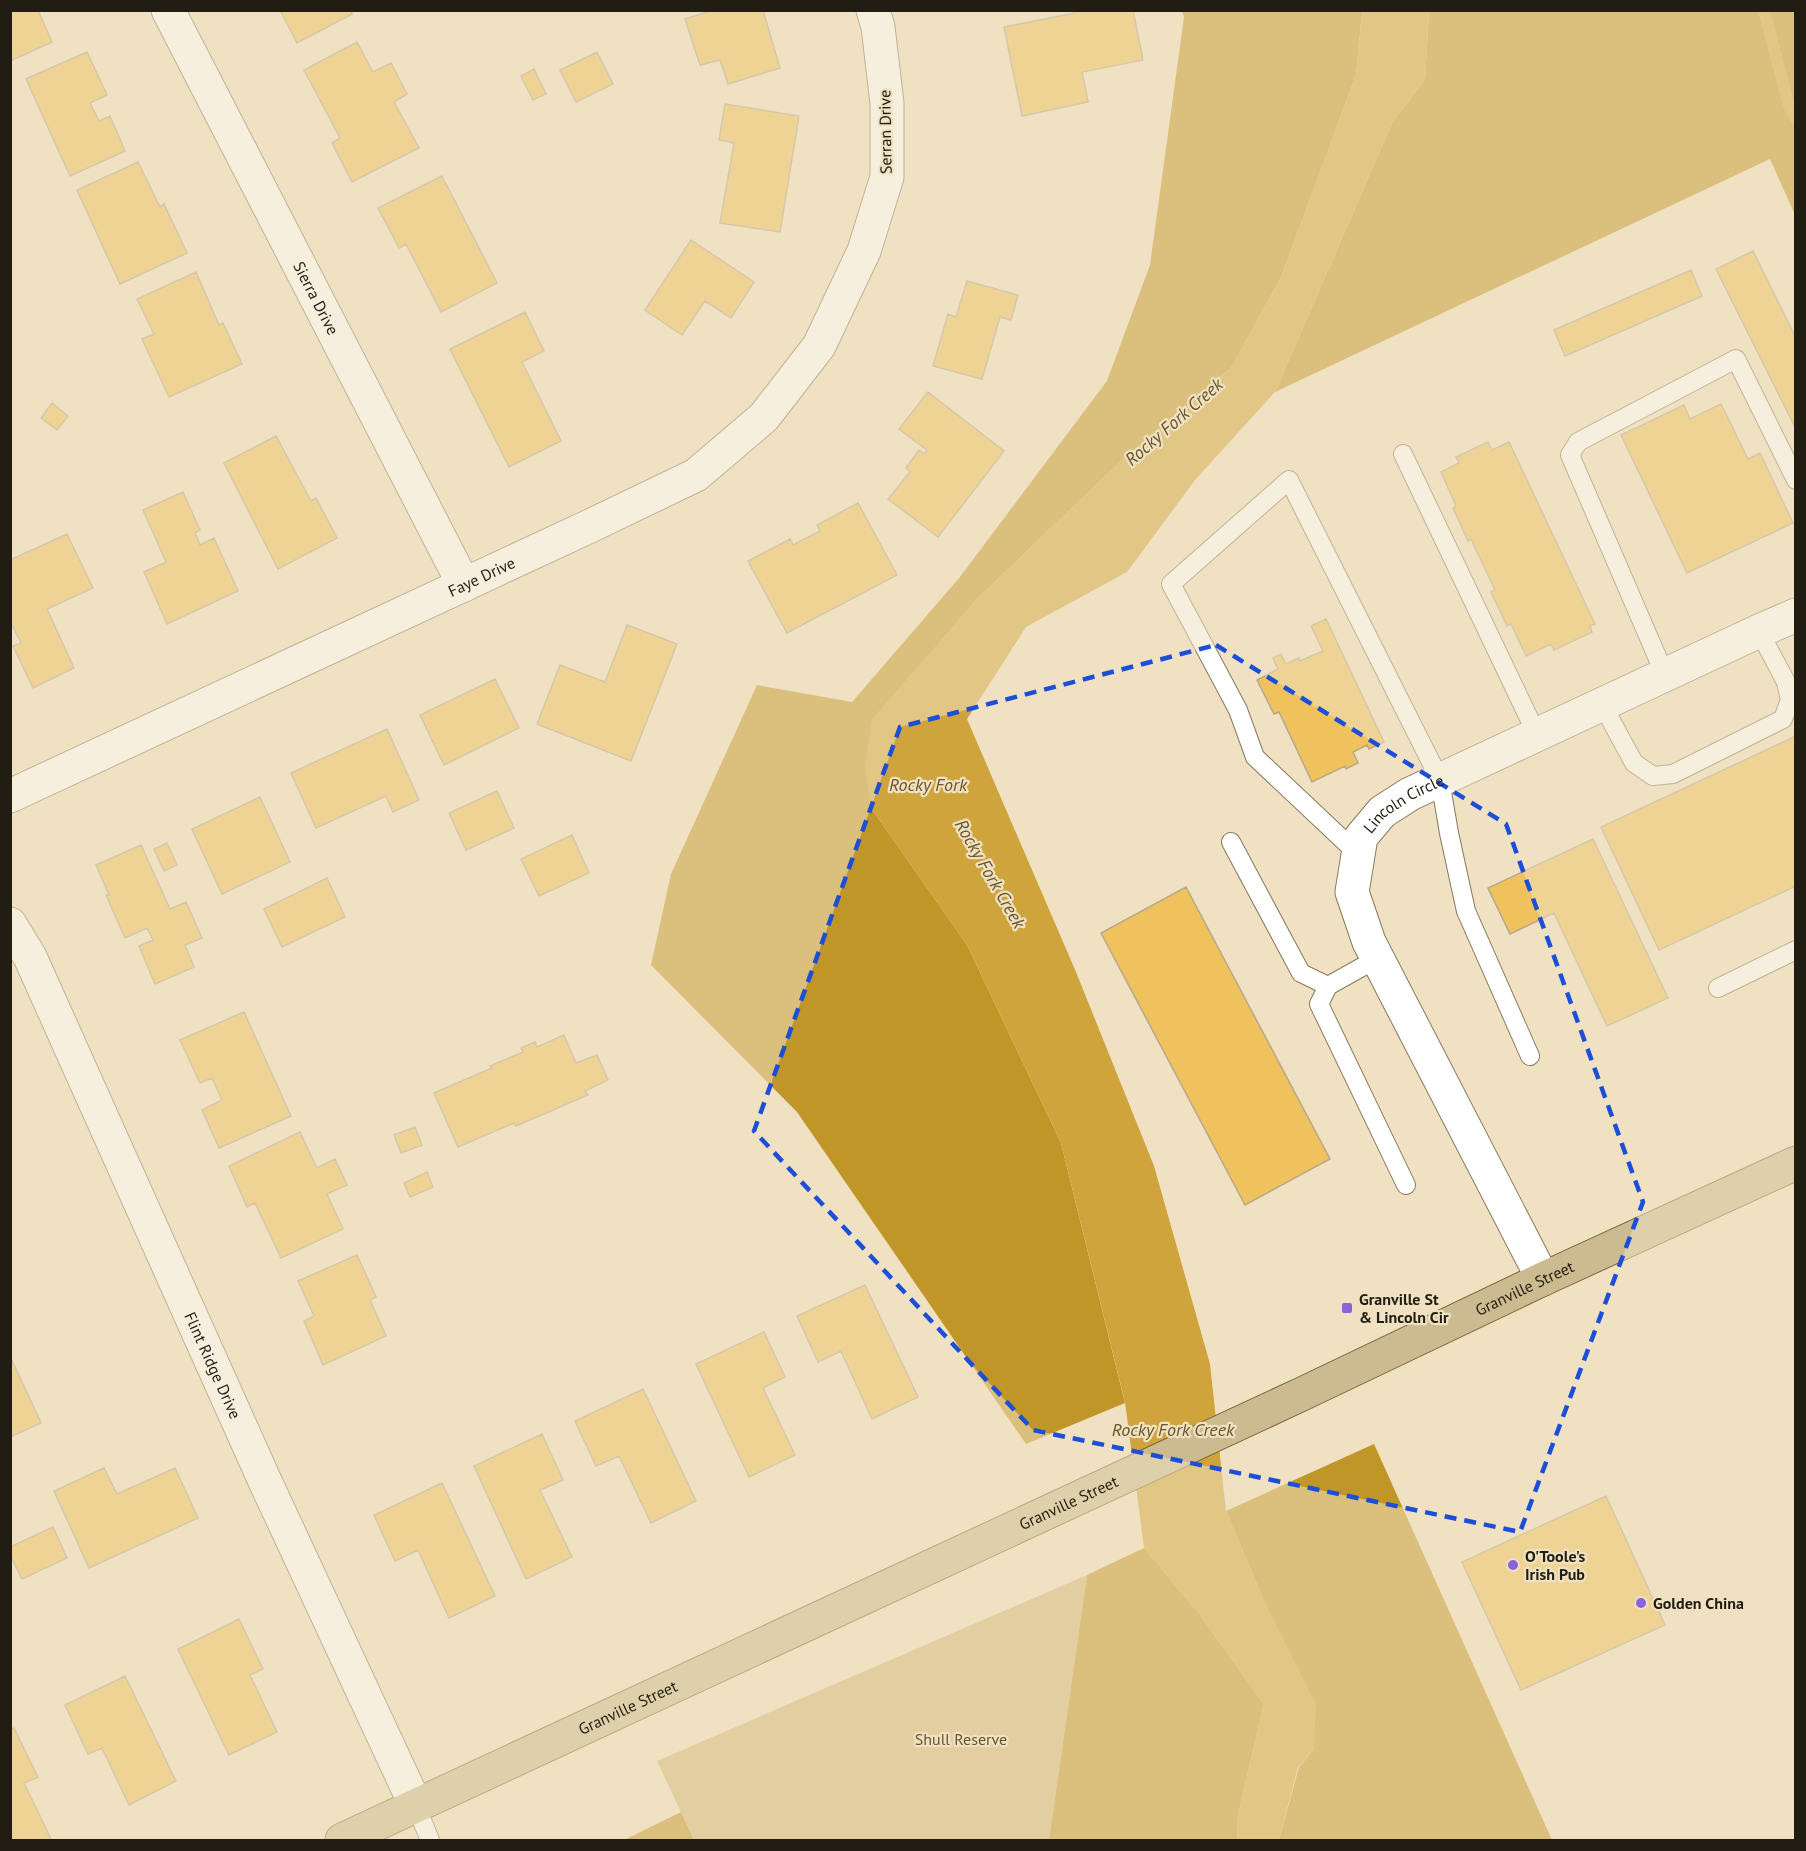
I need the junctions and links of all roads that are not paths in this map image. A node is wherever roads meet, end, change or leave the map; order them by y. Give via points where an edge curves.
1 (168, 10) edge
2 (873, 10) edge
3 (864, 250) joint
4 (1403, 454) dead end
5 (1796, 480) edge
6 (464, 585) junction
7 (1796, 615) edge
8 (1758, 630) junction
9 (1665, 675) junction
10 (1602, 704) junction
11 (1536, 735) junction
12 (1440, 780) junction
13 (10, 796) edge
14 (1230, 842) dead end
15 (1358, 854) junction
16 (10, 924) edge
17 (1796, 950) edge
18 (1378, 958) junction
19 (1328, 986) junction
20 (1718, 988) dead end
21 (1530, 1056) dead end
22 (1796, 1163) edge
23 (1406, 1185) dead end
24 (1543, 1279) junction
25 (416, 1806) junction
26 (342, 1840) edge
27 (430, 1840) edge

1 - 6 street, Sierra Drive
2 - 3 street, Serran Drive via 887,104 888,177
3 - 6 street, Faye Drive via 819,346 764,417 696,475
4 - 11 lane
5 - 9 lane via 1736,359 1578,442 1569,454
6 - 13 street, Faye Drive
7 - 8 street, Lincoln Circle
8 - 9 street, Lincoln Circle
8 - 10 lane via 1786,682 1790,700 1783,719 1673,774 1653,776 1634,763
9 - 10 street, Lincoln Circle
10 - 11 street, Lincoln Circle
11 - 12 street, Lincoln Circle
12 - 15 street, Lincoln Circle via 1382,812 1360,837
12 - 15 lane via 1289,480 1171,584 1238,710 1255,757
12 - 21 lane via 1466,911
14 - 19 lane via 1301,973
15 - 18 street, Lincoln Circle via 1352,892
16 - 25 street, Flint Ridge Drive via 30,957 264,1479
17 - 20 lane
18 - 19 lane
18 - 24 street, Lincoln Circle
19 - 23 lane via 1319,1004
22 - 24 main road, Granville Street
24 - 25 main road, Granville Street
25 - 26 main road, Granville Street
25 - 27 lane

